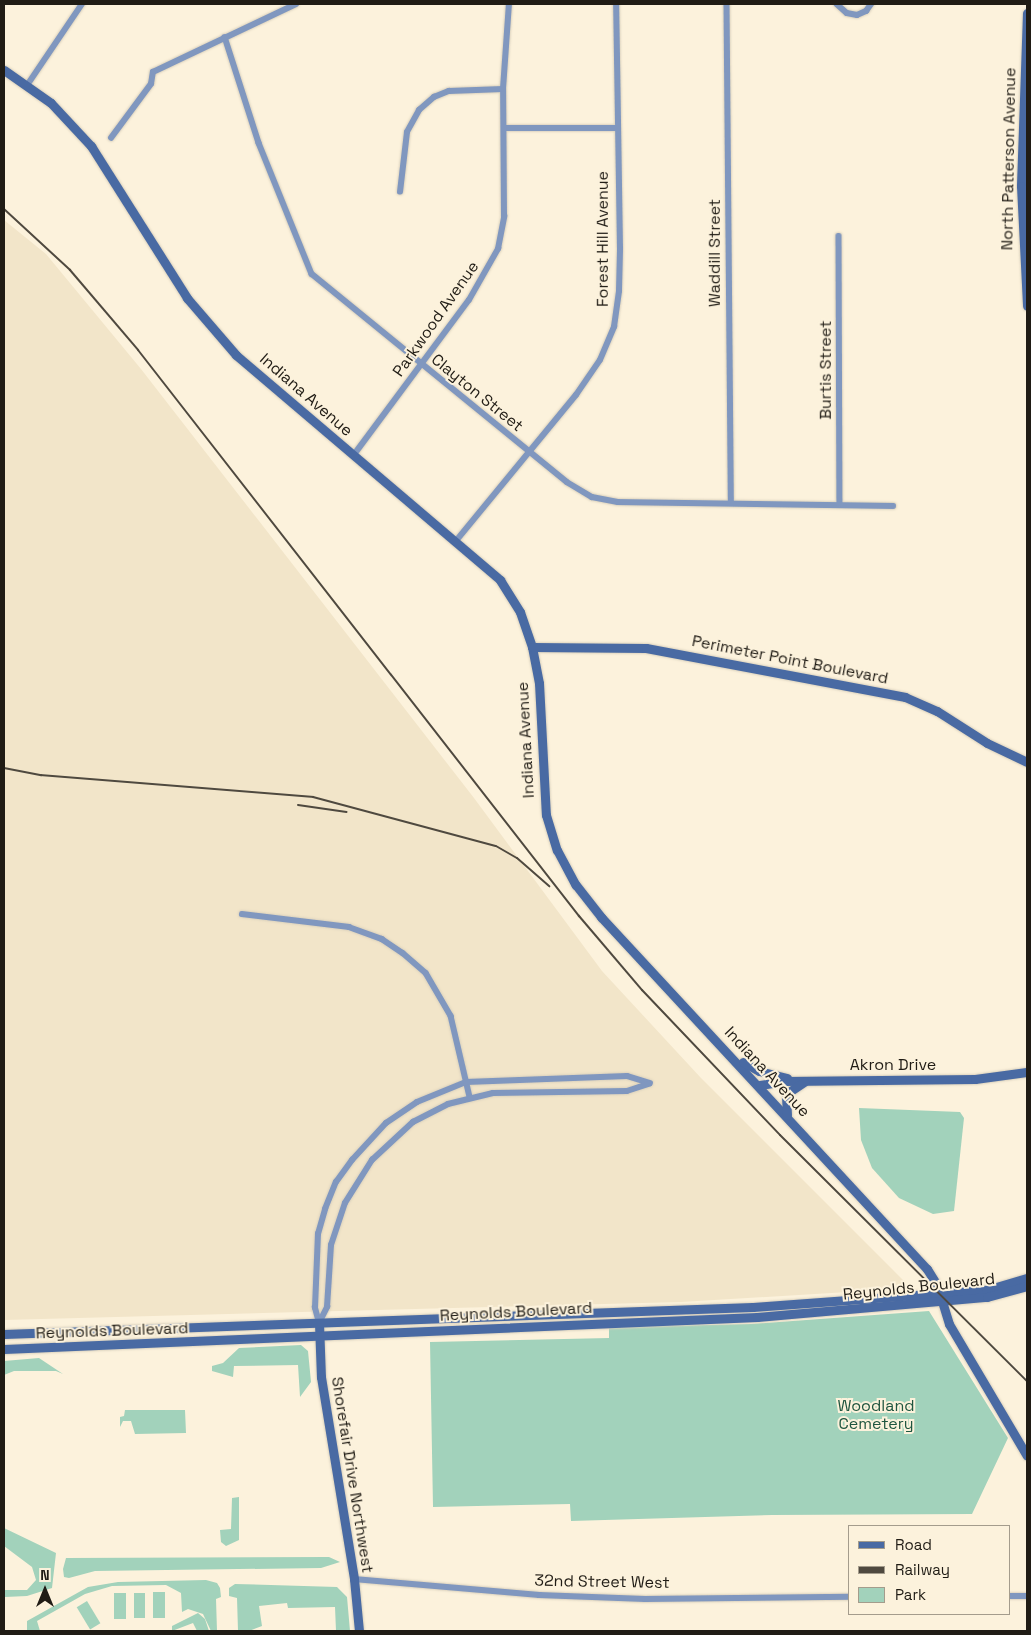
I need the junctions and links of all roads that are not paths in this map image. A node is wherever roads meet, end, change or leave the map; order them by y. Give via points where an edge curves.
1 (82, 4) edge
2 (296, 4) edge
3 (509, 4) edge
4 (616, 4) edge
5 (727, 4) edge
6 (837, 4) edge
7 (871, 4) edge
8 (1027, 13) edge
9 (226, 37) junction
10 (4, 70) edge
11 (28, 84) junction
12 (503, 89) junction
13 (504, 128) junction
14 (617, 128) junction
15 (111, 138) dead end
16 (400, 192) dead end
17 (839, 236) dead end
18 (1027, 306) edge
19 (421, 366) junction
20 (528, 452) junction
21 (353, 456) junction
22 (730, 502) junction
23 (840, 504) junction
24 (893, 506) dead end
25 (456, 541) junction
26 (532, 647) junction
27 (1027, 762) edge
28 (242, 914) dead end
29 (727, 1050) junction
30 (1027, 1072) edge
31 (802, 1081) junction
32 (466, 1082) junction
33 (760, 1085) junction
34 (470, 1097) junction
35 (788, 1115) junction
36 (1027, 1278) edge
37 (1027, 1286) edge
38 (941, 1298) junction
39 (319, 1324) junction
40 (4, 1334) edge
41 (318, 1338) junction
42 (4, 1349) edge
43 (1027, 1456) edge
44 (354, 1579) junction
45 (848, 1596) edge
46 (1011, 1596) edge
47 (1027, 1596) edge
48 (359, 1631) edge

1 - 11 street
2 - 9 street
3 - 12 street, Parkwood Avenue
4 - 14 street, Forest Hill Avenue
5 - 22 street, Waddill Street
6 - 7 street via 847,13 857,14 866,11
8 - 18 main road, North Patterson Avenue via 1021,186
9 - 15 street via 153,72 151,84
9 - 19 street, Clayton Street via 259,143 312,274
10 - 11 main road, Indiana Avenue
11 - 21 main road, Indiana Avenue via 67,118 98,154 187,298 209,327
12 - 13 street, Parkwood Avenue
12 - 16 street via 449,91 434,97 419,110 407,132
13 - 14 street
13 - 19 street, Parkwood Avenue via 504,217 498,249 485,276
14 - 20 street, Forest Hill Avenue via 619,291 614,326 592,374
17 - 23 street, Burtis Street
19 - 20 street, Clayton Street
19 - 21 street, Parkwood Avenue
20 - 22 street, Clayton Street via 583,492 605,500
20 - 25 street, Forest Hill Avenue
21 - 25 main road, Indiana Avenue
22 - 23 street, Clayton Street
23 - 24 street, Clayton Street
25 - 26 main road, Indiana Avenue via 500,580 520,612
26 - 27 main road, Perimeter Point Boulevard via 646,648 905,698 938,711 987,743
26 - 29 main road, Indiana Avenue via 539,683 546,815 557,850 576,885 601,917
28 - 32 street via 349,927 382,939 403,953 426,973 446,1007
29 - 31 main road via 756,1070
29 - 33 main road, Indiana Avenue
30 - 31 main road, Akron Drive via 954,1080
31 - 33 main road, Akron Drive
31 - 35 main road via 787,1092 784,1100
32 - 34 street
32 - 34 street, Shorefair Drive Northwest via 627,1076 650,1083 627,1091 526,1092
32 - 39 street, Shorefair Drive Northwest via 417,1102 386,1123 369,1139 336,1182 318,1234 315,1308
33 - 35 main road, Indiana Avenue
34 - 39 street, Shorefair Drive Northwest via 413,1122 378,1153 355,1183 331,1244 327,1307
35 - 38 main road, Indiana Avenue via 928,1269
36 - 38 main road, Reynolds Boulevard
37 - 38 main road, Reynolds Boulevard via 987,1297
38 - 39 main road, Reynolds Boulevard
38 - 41 main road, Reynolds Boulevard via 758,1317
38 - 43 main road, Indiana Avenue via 949,1324
39 - 40 main road, Reynolds Boulevard
39 - 41 main road, Shorefair Drive Northwest
41 - 42 main road, Reynolds Boulevard
41 - 44 main road, Shorefair Drive Northwest via 321,1377
44 - 45 street, 32nd Street West via 539,1595 645,1599
44 - 48 main road, Shorefair Drive Northwest
46 - 47 street

